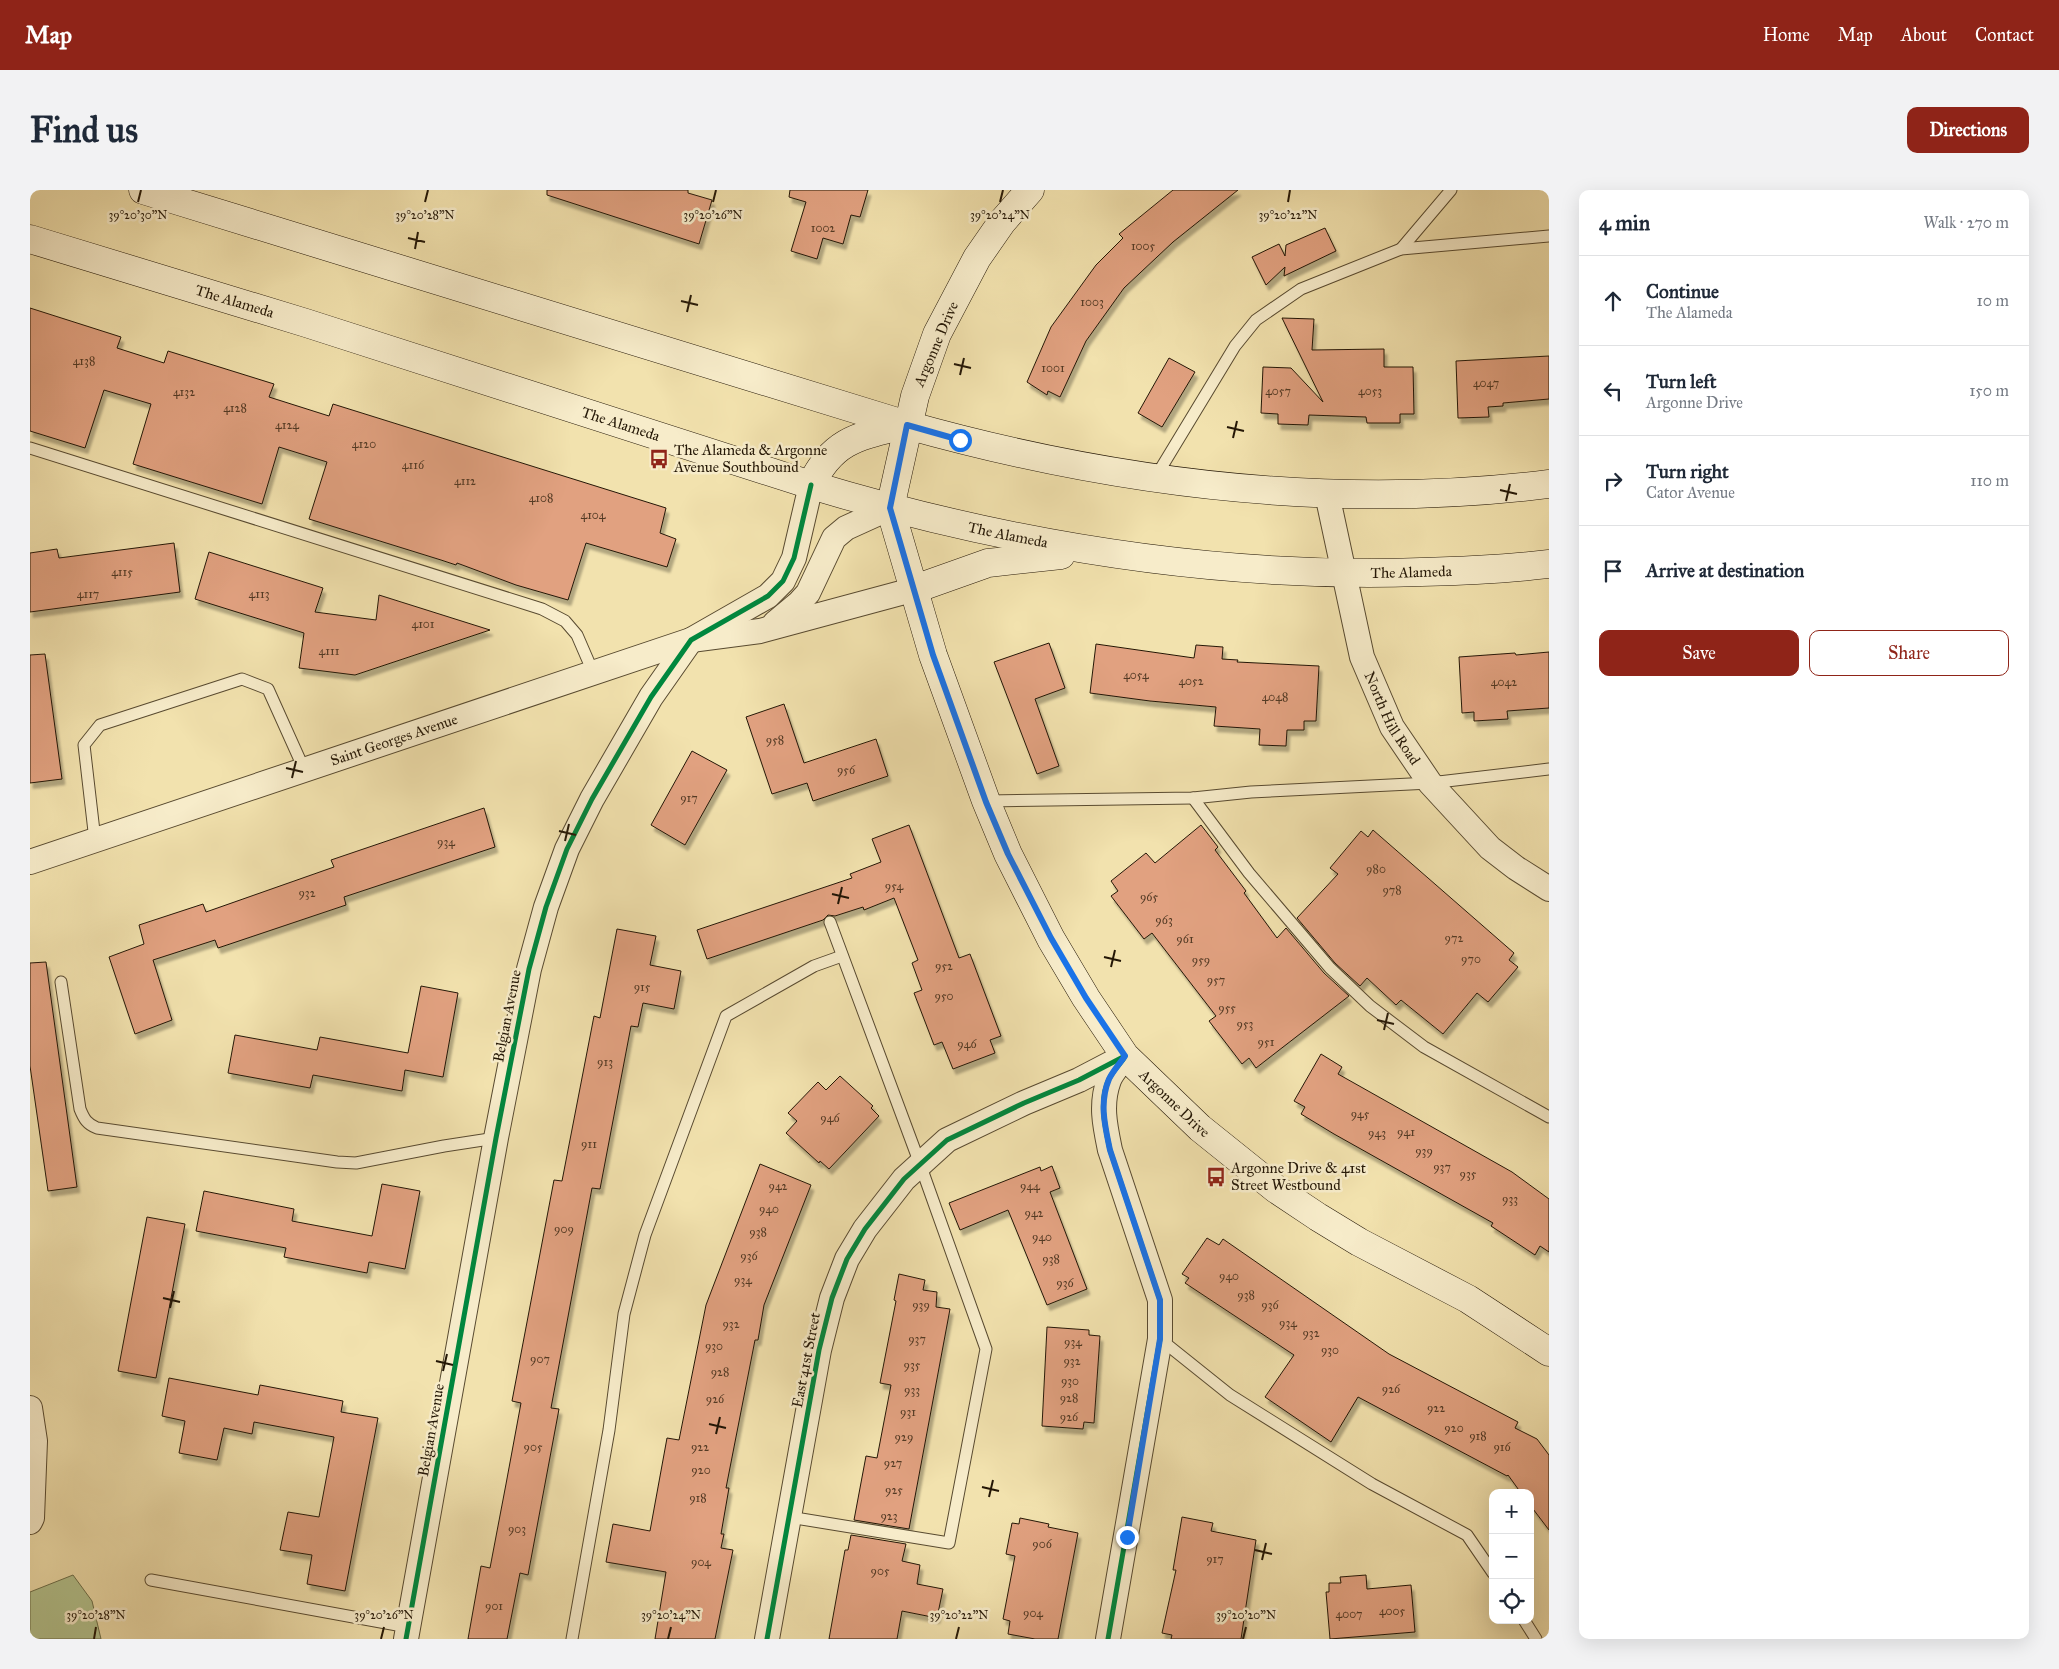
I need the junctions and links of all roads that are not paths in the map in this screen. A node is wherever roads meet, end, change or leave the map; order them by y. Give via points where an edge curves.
1 (143, 190) edge
2 (1030, 190) edge
3 (1451, 190) edge
4 (1549, 236) edge
5 (30, 239) edge
6 (1401, 249) junction
7 (907, 425) junction
8 (30, 448) edge
9 (1155, 479) junction
10 (811, 484) junction
11 (1549, 484) edge
12 (1327, 494) junction
13 (890, 508) junction
14 (1101, 552) junction
15 (1549, 564) edge
16 (1343, 573) junction
17 (912, 590) junction
18 (760, 631) junction
19 (691, 640) junction
20 (593, 672) junction
21 (304, 769) junction
22 (1549, 769) edge
23 (1430, 783) junction
24 (1193, 798) junction
25 (986, 802) junction
26 (95, 840) junction
27 (30, 862) edge
28 (1549, 889) edge
29 (830, 922) dead end
30 (842, 956) junction
31 (60, 982) dead end
32 (1125, 1056) junction
33 (1549, 1117) edge
34 (496, 1138) junction
35 (920, 1164) junction
36 (1160, 1339) junction
37 (1549, 1352) edge
38 (30, 1408) edge
39 (789, 1517) junction
40 (30, 1522) edge
41 (1489, 1567) edge
42 (151, 1580) dead end
43 (1527, 1624) edge
44 (407, 1633) edge
45 (572, 1639) edge
46 (767, 1639) edge
47 (1108, 1639) edge
48 (1536, 1639) edge

1 - 7 main road
2 - 7 main road, Argonne Drive via 1002,222 959,290 925,363
3 - 6 lane
4 - 6 lane
5 - 10 main road, The Alameda via 297,320
6 - 9 lane via 1301,289 1256,320 1234,346
7 - 9 main road via 955,439
7 - 10 main road via 861,436 840,447 818,470
7 - 13 main road, Argonne Drive
8 - 20 lane via 542,609 565,622 577,636
9 - 12 main road via 1255,491
10 - 13 main road, The Alameda
10 - 19 street, Belgian Avenue via 794,558 783,581 768,596
11 - 12 main road via 1450,493
12 - 16 street, North Hill Road
13 - 14 main road, The Alameda via 995,533
13 - 17 main road, Argonne Drive
13 - 18 street, Saint Georges Avenue via 846,528 834,538 808,593 778,622
14 - 16 main road, The Alameda via 1212,567
14 - 17 main road via 988,563
15 - 16 main road, The Alameda via 1471,570
16 - 23 street, North Hill Road via 1362,657 1392,726
17 - 18 street, Saint Georges Avenue
17 - 25 main road, Argonne Drive
18 - 19 street, Saint Georges Avenue
19 - 20 street, Saint Georges Avenue
19 - 34 street, Belgian Avenue via 619,752 567,849 546,907 529,969
20 - 21 street, Saint Georges Avenue
21 - 26 street, Saint Georges Avenue
21 - 26 lane via 268,689 242,679 100,725 84,745
22 - 23 lane
23 - 24 lane
23 - 28 street, North Hill Road via 1490,848
24 - 25 lane
24 - 33 lane via 1249,873 1330,968 1370,1006 1424,1047
25 - 32 main road, Argonne Drive via 1008,854 1051,938
26 - 27 street, Saint Georges Avenue
29 - 30 lane
30 - 35 lane
30 - 45 lane via 814,966 726,1016 645,1235 624,1314 609,1430
31 - 34 lane via 80,1109 83,1118 97,1128 356,1163
32 - 35 street, East 41st Street via 947,1140
32 - 36 street via 1109,1079 1103,1105 1105,1126 1160,1300
32 - 37 main road, Argonne Drive via 1200,1128 1276,1189 1359,1242 1468,1299
34 - 44 street, Belgian Avenue
35 - 39 street, East 41st Street via 864,1229 847,1259 832,1298
35 - 39 lane via 986,1350 949,1543
36 - 41 lane via 1230,1395 1372,1484 1467,1534
36 - 47 street
38 - 40 street via 35,1441
39 - 46 street, East 41st Street
42 - 44 lane
43 - 48 lane

